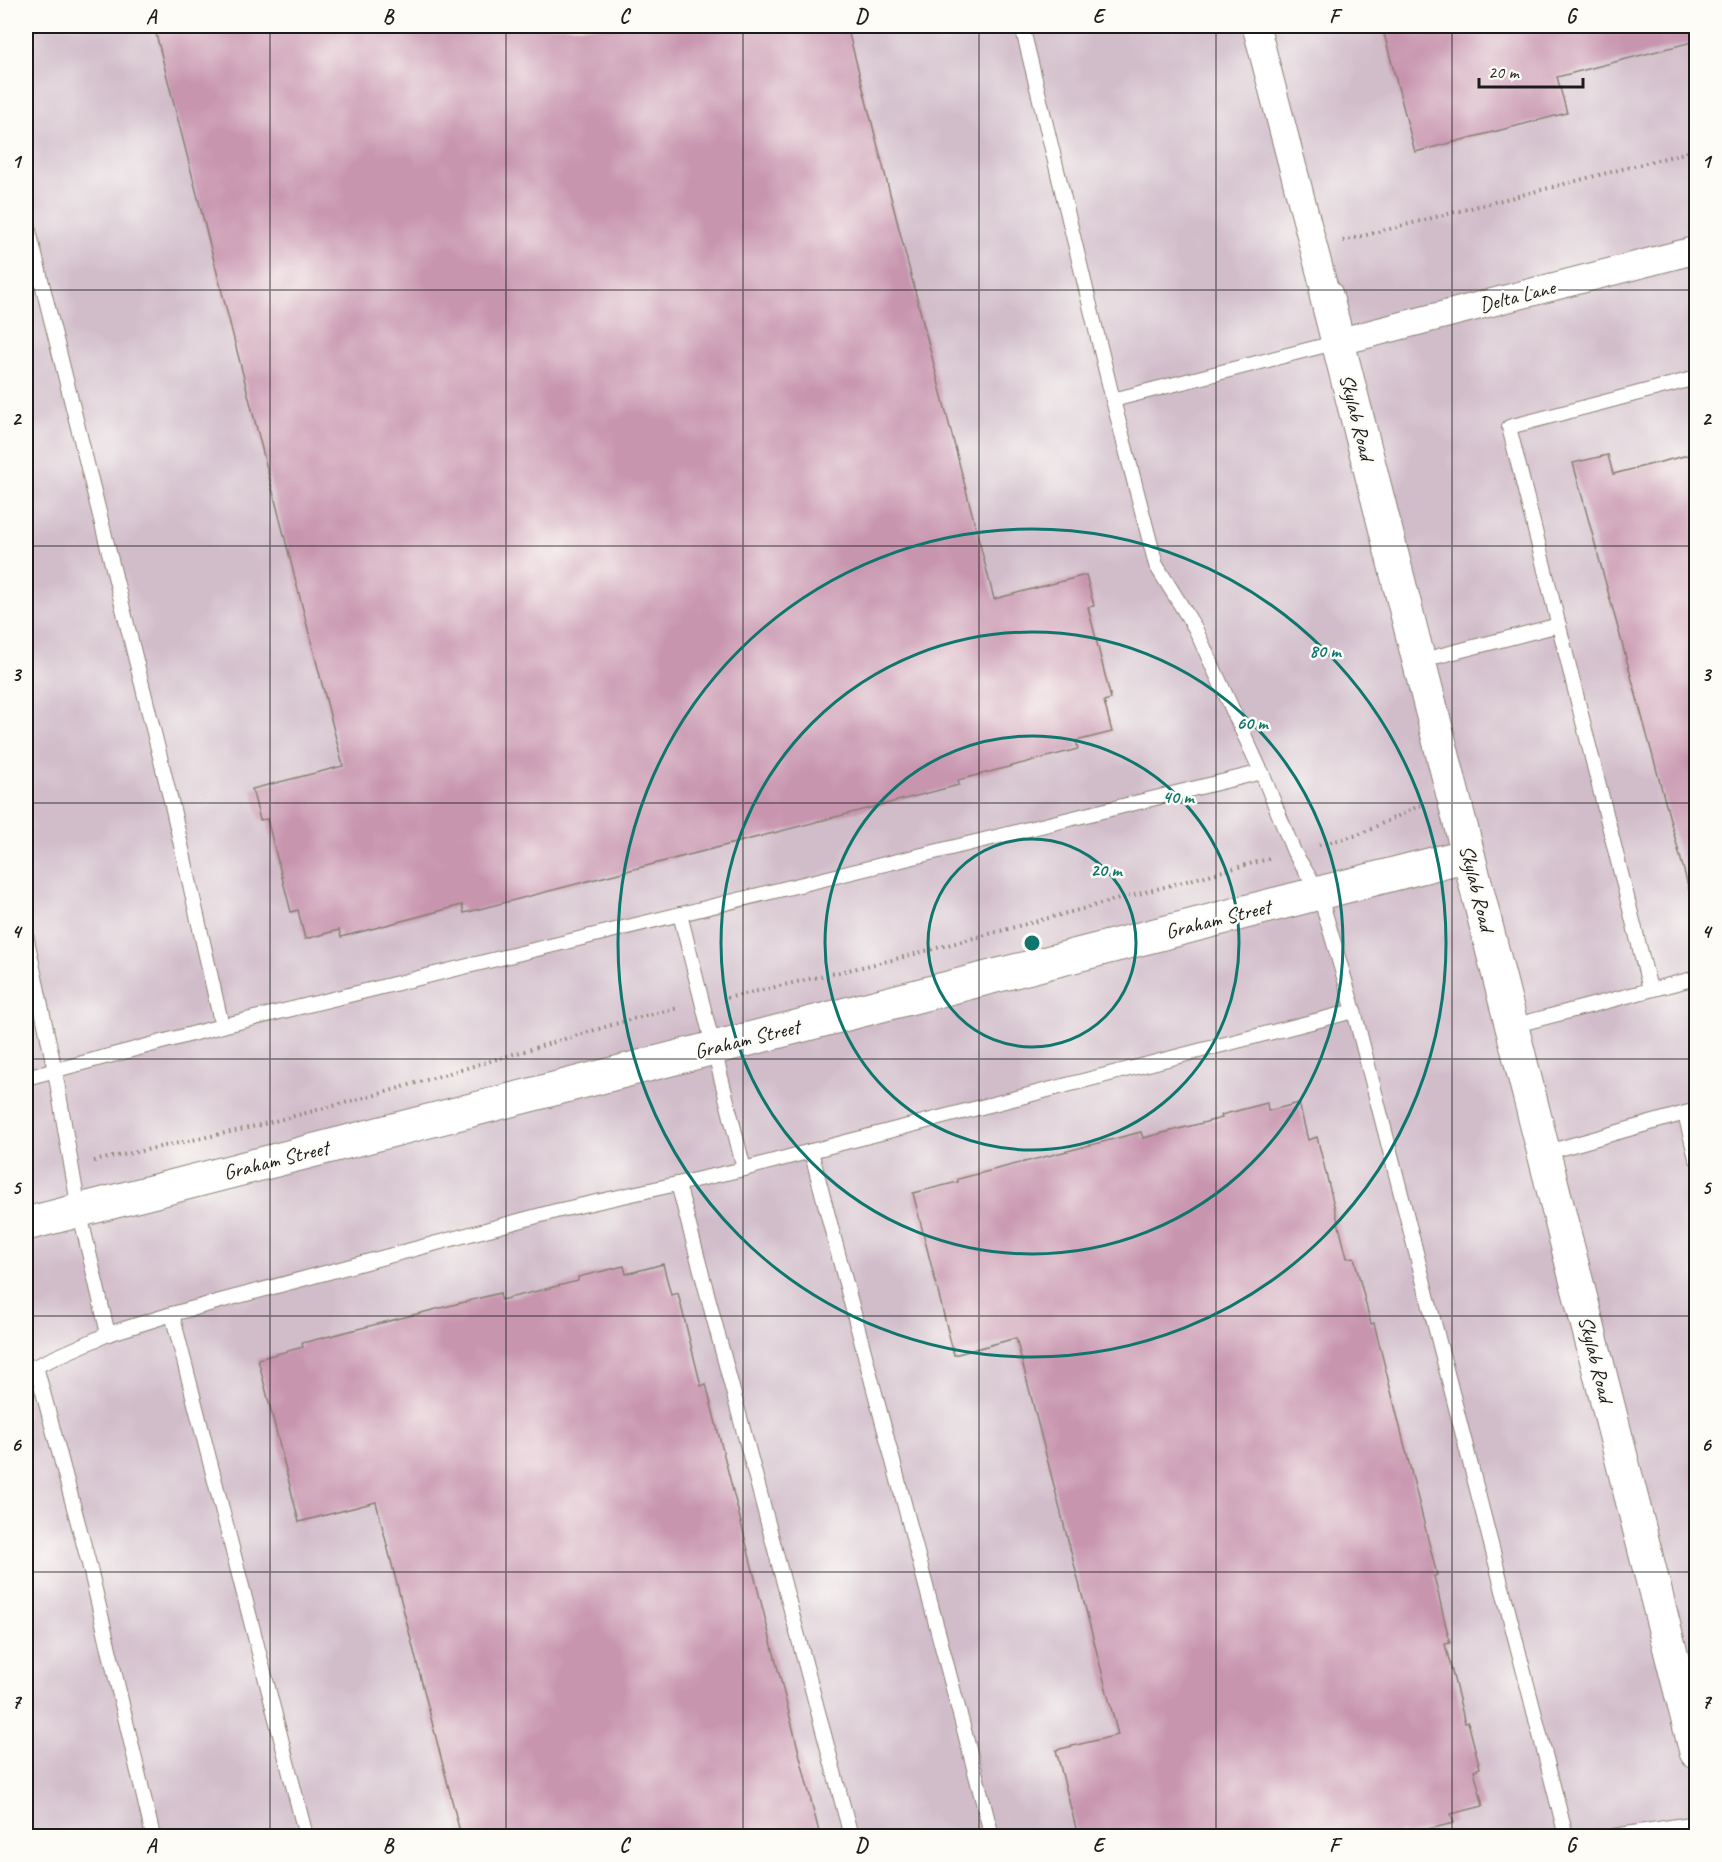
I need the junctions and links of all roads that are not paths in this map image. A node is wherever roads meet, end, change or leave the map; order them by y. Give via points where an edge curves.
1 (1022, 26) edge
2 (1256, 26) edge
3 (26, 219) edge
4 (1696, 250) edge
5 (1326, 295) joint
6 (1338, 342) junction
7 (1696, 378) edge
8 (1113, 400) junction
9 (1559, 626) junction
10 (1419, 661) junction
11 (1262, 772) junction
12 (1468, 855) junction
13 (1319, 893) junction
14 (680, 914) junction
15 (26, 935) edge
16 (1696, 978) edge
17 (1650, 989) junction
18 (1354, 1011) junction
19 (222, 1026) junction
20 (1512, 1026) junction
21 (712, 1048) junction
22 (55, 1071) junction
23 (26, 1078) edge
24 (1690, 1112) edge
25 (811, 1151) junction
26 (1544, 1153) junction
27 (1696, 1158) edge
28 (744, 1169) junction
29 (678, 1184) junction
30 (79, 1210) junction
31 (26, 1224) edge
32 (172, 1314) junction
33 (108, 1334) junction
34 (31, 1367) edge
35 (1696, 1752) edge
36 (1696, 1823) edge
37 (153, 1836) edge
38 (306, 1836) edge
39 (851, 1836) edge
40 (992, 1836) edge
41 (1566, 1836) edge
42 (1614, 1836) edge

1 - 8 lane
2 - 5 street, Skylab Road
3 - 19 lane via 172,805
4 - 6 street, Delta Lane
5 - 6 street, Skylab Road
6 - 8 lane
6 - 10 street, Skylab Road
7 - 9 lane via 1509,427
8 - 11 lane via 1156,565 1195,628
9 - 10 lane
9 - 17 lane
10 - 12 street, Skylab Road
11 - 13 lane via 1294,852
11 - 14 lane
12 - 13 street, Graham Street
12 - 20 street, Skylab Road
13 - 18 lane
13 - 21 street, Graham Street
14 - 19 lane
14 - 21 lane
15 - 22 lane
16 - 17 lane
17 - 20 lane
18 - 25 lane
18 - 41 lane
19 - 22 lane
20 - 26 street, Skylab Road
21 - 28 lane
21 - 30 street, Graham Street
22 - 23 lane
22 - 30 lane
24 - 26 lane
24 - 27 lane
25 - 28 lane
25 - 40 lane
26 - 35 street, Skylab Road
28 - 29 lane
29 - 32 lane via 556,1210
29 - 39 lane
30 - 31 street, Graham Street
30 - 33 lane
32 - 33 lane
32 - 38 lane
33 - 34 lane
34 - 37 lane via 89,1564
36 - 42 lane

